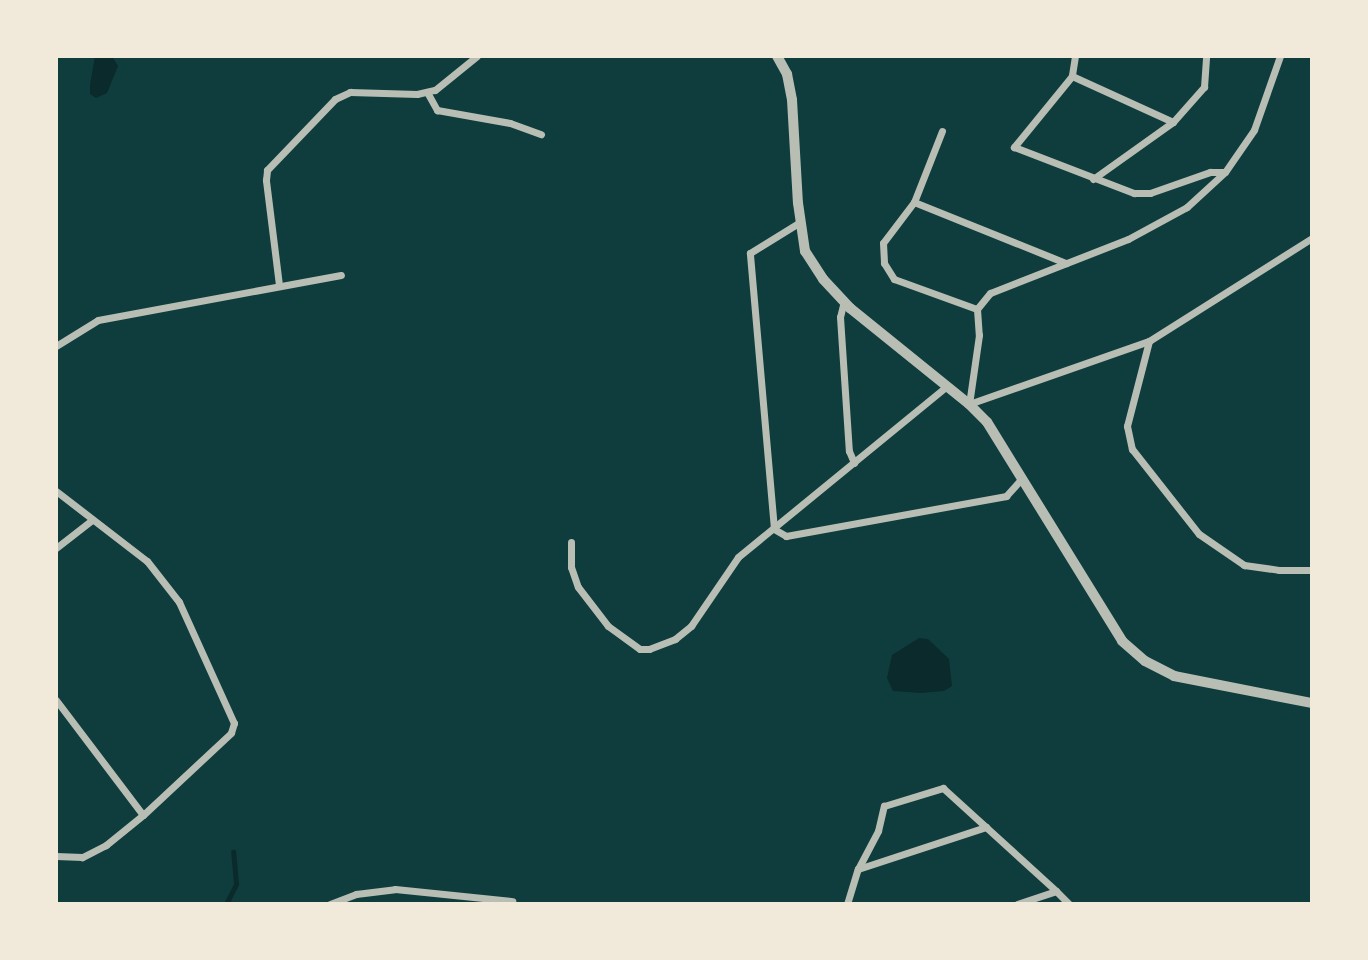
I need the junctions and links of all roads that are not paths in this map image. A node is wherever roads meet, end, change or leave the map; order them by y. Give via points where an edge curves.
1 (477, 56) edge
2 (777, 56) edge
3 (1075, 56) edge
4 (1206, 56) edge
5 (1280, 56) edge
6 (1072, 76) junction
7 (427, 92) junction
8 (1173, 122) junction
9 (942, 131) dead end
10 (541, 134) dead end
11 (1225, 172) junction
12 (1093, 179) junction
13 (914, 202) junction
14 (800, 222) junction
15 (1312, 238) edge
16 (1066, 263) junction
17 (341, 275) dead end
18 (279, 285) junction
19 (844, 301) junction
20 (978, 309) junction
21 (1149, 341) junction
22 (56, 345) edge
23 (946, 387) junction
24 (969, 404) junction
25 (854, 463) junction
26 (1022, 478) junction
27 (56, 491) edge
28 (92, 520) junction
29 (774, 529) junction
30 (571, 542) dead end
31 (56, 548) edge
32 (1312, 570) edge
33 (56, 700) edge
34 (1312, 703) edge
35 (143, 815) junction
36 (986, 827) junction
37 (56, 856) edge
38 (858, 869) junction
39 (1056, 891) junction
40 (512, 901) dead end
41 (330, 904) edge
42 (847, 904) edge
43 (1017, 904) edge
44 (1069, 904) edge

1 - 7 street
2 - 14 street via 787,74 792,100
3 - 6 street
4 - 8 street via 1203,87
5 - 11 street via 1254,130
6 - 8 street
6 - 12 street via 1014,146
7 - 10 street via 437,110 510,123
7 - 18 street via 350,92 335,99 267,170
8 - 12 street
9 - 13 street
11 - 12 street via 1210,172 1150,193 1134,193
11 - 16 street via 1187,207 1128,239
13 - 16 street
13 - 20 street via 883,243 884,263 894,279
14 - 19 street via 805,251
14 - 29 street via 750,253
15 - 21 street
16 - 20 street via 990,293
17 - 18 street
18 - 22 street via 98,320
19 - 23 street
19 - 25 street via 840,317 849,452
20 - 24 street
21 - 24 street
21 - 32 street via 1127,426 1138,458 1199,534 1244,565
23 - 24 street
23 - 25 street
24 - 26 street
25 - 29 street
26 - 29 street via 1006,496 786,536
26 - 34 street via 1122,641 1139,657 1174,676
27 - 28 street
28 - 31 street
28 - 35 street via 147,561 179,602 234,723 231,733
29 - 30 street via 738,557 691,626 675,639 649,649 625,641 578,587 571,567
33 - 35 street
35 - 37 street via 95,852 82,857
36 - 38 street
36 - 38 street via 943,788 884,806 878,831
36 - 39 street
38 - 42 street
39 - 43 street
39 - 44 street
40 - 41 street via 395,889 356,894

